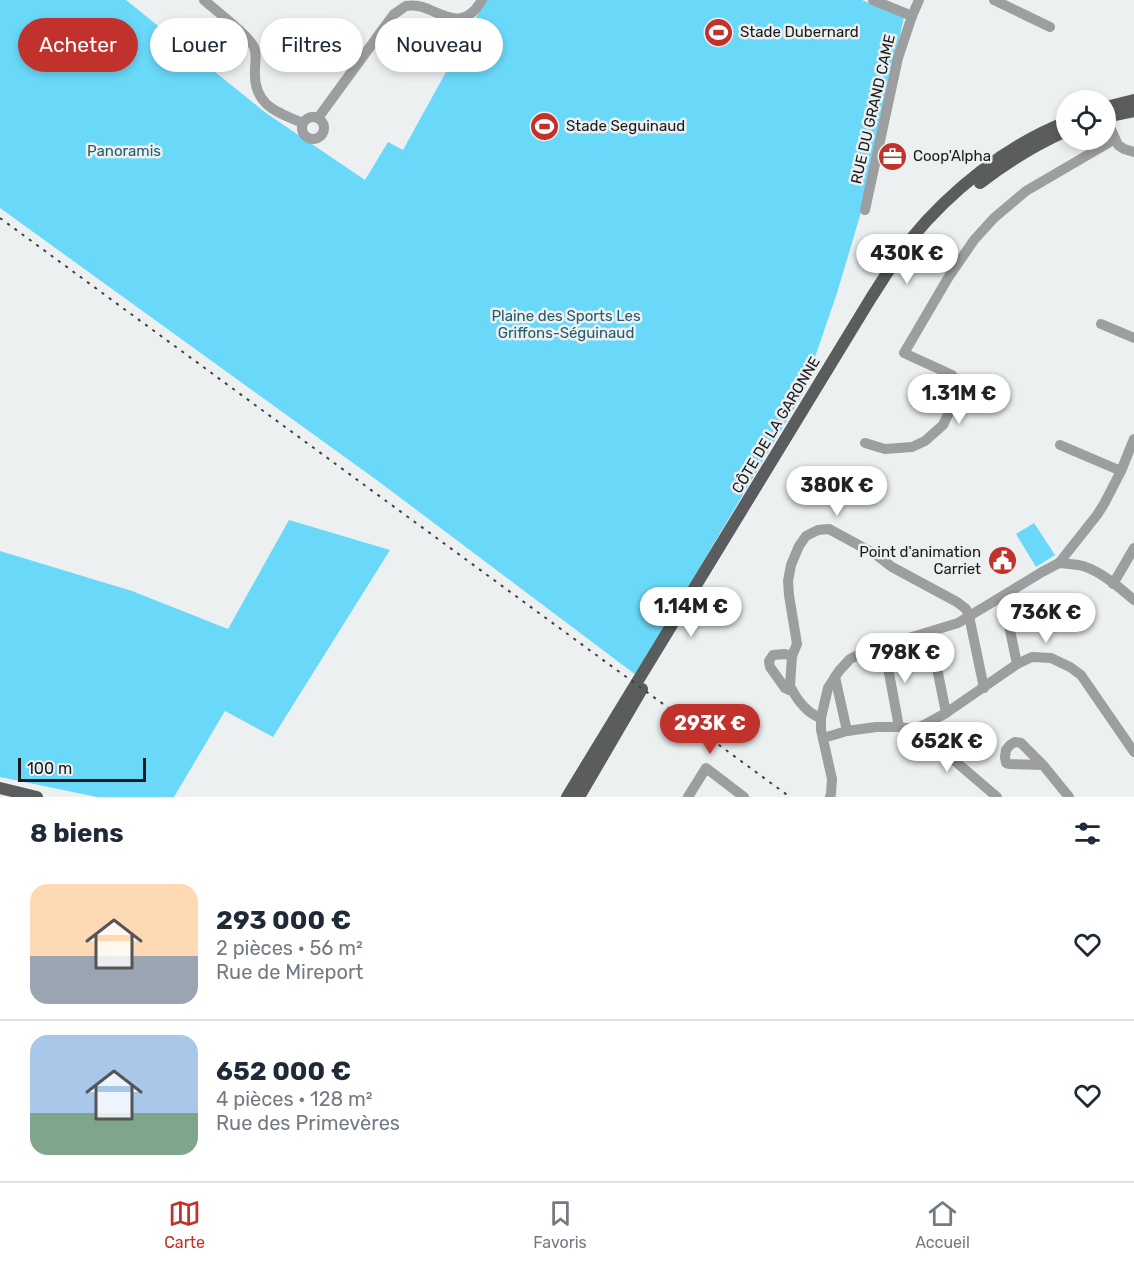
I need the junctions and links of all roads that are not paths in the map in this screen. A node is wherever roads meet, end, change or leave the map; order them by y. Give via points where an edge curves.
1 (204, 0) edge
2 (482, 0) edge
3 (873, 0) edge
4 (920, 0) edge
5 (994, 0) edge
6 (912, 16) junction
7 (1050, 27) dead end
8 (1134, 100) edge
9 (1119, 109) edge
10 (318, 118) junction
11 (303, 123) junction
12 (1116, 125) edge
13 (1056, 127) edge
14 (1056, 136) edge
15 (1116, 140) edge
16 (1090, 150) edge
17 (1134, 153) edge
18 (866, 210) dead end
19 (1101, 324) dead end
20 (1134, 338) edge
21 (1134, 439) edge
22 (865, 443) dead end
23 (1060, 445) dead end
24 (1121, 471) junction
25 (1134, 548) edge
26 (1059, 563) junction
27 (1113, 584) junction
28 (1003, 597) junction
29 (1134, 600) edge
30 (969, 616) junction
31 (930, 633) junction
32 (884, 646) junction
33 (792, 656) junction
34 (1017, 664) junction
35 (835, 677) junction
36 (984, 688) junction
37 (791, 689) junction
38 (946, 713) junction
39 (821, 718) junction
40 (924, 725) junction
41 (899, 727) junction
42 (847, 730) junction
43 (823, 738) junction
44 (1134, 753) edge
45 (1043, 765) dead end
46 (0, 788) edge
47 (37, 797) edge
48 (567, 797) edge
49 (579, 797) edge
50 (688, 797) edge
51 (744, 797) edge
52 (830, 797) edge
53 (997, 797) edge
54 (1069, 797) edge

1 - 11 street via 254,47 259,96 276,111
2 - 10 street via 476,11 461,18 449,18 417,5 394,14
3 - 6 street
4 - 6 street, RUE DU GRAND CAME
5 - 7 street
6 - 18 street, RUE DU GRAND CAME via 892,81
8 - 9 main road
9 - 12 street
10 - 11 street via 308,118
10 - 11 street via 324,127 322,134 313,139 302,130
13 - 48 main road, CÔTE DE LA GARONNE via 994,161 935,212 910,241 871,298
14 - 49 main road, CÔTE DE LA GARONNE via 970,190 916,246 894,276
15 - 17 street
16 - 22 street via 1026,191 994,218 948,278 903,353 956,380 953,404 943,425 912,447 885,449
19 - 20 street
21 - 24 street
23 - 24 street
24 - 26 street via 1097,515
25 - 27 street
26 - 27 street via 1083,567
26 - 28 street
27 - 29 street
28 - 30 street
28 - 34 street
30 - 31 street
30 - 33 street via 957,602 875,554 829,529 818,530 806,536 799,546 788,581 797,644
30 - 36 street
31 - 32 street
31 - 38 street
32 - 35 street via 850,659
32 - 41 street
33 - 37 street
33 - 37 street via 776,654 769,661 780,683
34 - 36 street
34 - 44 street via 1032,657 1050,658 1081,675
35 - 39 street via 828,688
35 - 42 street
36 - 38 street
37 - 39 street via 812,715
38 - 40 street
39 - 43 street
40 - 41 street via 914,729
40 - 53 street via 935,744
41 - 42 street
42 - 43 street
43 - 52 street via 832,779
45 - 54 street
46 - 47 main road
50 - 51 street via 706,768

